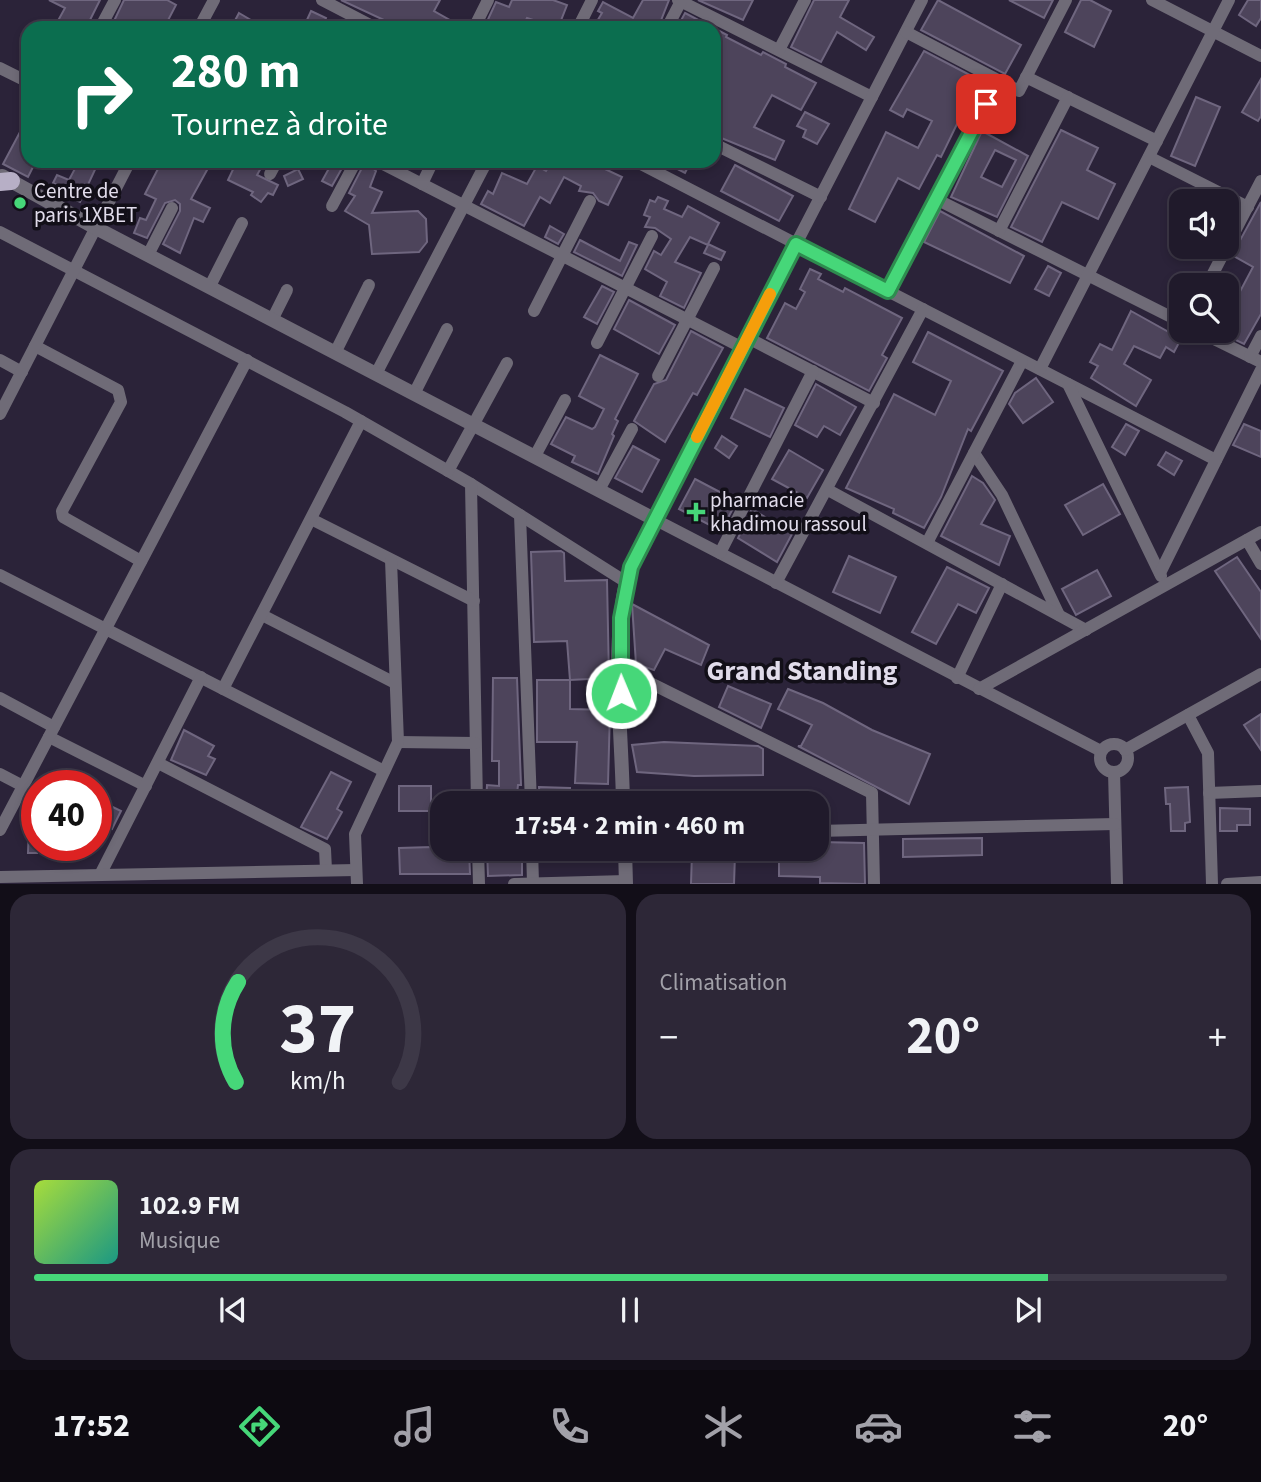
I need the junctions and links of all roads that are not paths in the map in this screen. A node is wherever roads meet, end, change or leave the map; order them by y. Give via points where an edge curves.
1 (115, 0) edge
2 (214, 0) edge
3 (322, 0) edge
4 (488, 0) edge
5 (592, 0) edge
6 (804, 0) edge
7 (922, 0) edge
8 (1066, 0) edge
9 (1152, 0) edge
10 (1229, 0) edge
11 (679, 1) edge
12 (347, 6) edge
13 (104, 21) edge
14 (203, 21) edge
15 (367, 21) edge
16 (478, 21) edge
17 (582, 21) edge
18 (670, 21) edge
19 (720, 21) edge
20 (721, 22) edge
21 (1213, 31) junction
22 (906, 32) junction
23 (779, 50) junction
24 (1261, 56) edge
25 (0, 68) edge
26 (1026, 77) junction
27 (21, 78) edge
28 (998, 80) junction
29 (872, 97) junction
30 (1068, 97) junction
31 (1157, 141) junction
32 (721, 147) edge
33 (1149, 157) junction
34 (127, 168) edge
35 (273, 168) edge
36 (352, 168) edge
37 (391, 168) edge
38 (430, 168) edge
39 (484, 168) edge
40 (649, 168) edge
41 (270, 174) dead end
42 (4, 179) edge
43 (1261, 181) edge
44 (422, 184) junction
45 (821, 197) junction
46 (936, 199) junction
47 (590, 201) dead end
48 (465, 205) junction
49 (332, 206) dead end
50 (1248, 207) junction
51 (172, 208) dead end
52 (242, 223) dead end
53 (96, 229) junction
54 (999, 231) junction
55 (0, 232) edge
56 (652, 236) dead end
57 (796, 244) junction
58 (148, 255) junction
59 (562, 256) junction
60 (714, 268) dead end
61 (74, 271) junction
62 (1214, 273) edge
63 (1088, 275) junction
64 (369, 285) dead end
65 (210, 286) junction
66 (626, 288) junction
67 (287, 290) dead end
68 (888, 291) junction
69 (923, 309) junction
70 (534, 311) dead end
71 (1169, 316) edge
72 (273, 318) junction
73 (687, 319) junction
74 (447, 329) dead end
75 (1261, 336) edge
76 (597, 343) dead end
77 (745, 343) junction
78 (1222, 343) edge
79 (35, 346) junction
80 (335, 351) junction
81 (0, 360) edge
82 (247, 360) junction
83 (1023, 360) junction
84 (1256, 360) edge
85 (506, 363) dead end
86 (1040, 369) junction
87 (1261, 370) edge
88 (22, 372) junction
89 (377, 372) junction
90 (813, 372) junction
91 (658, 376) dead end
92 (1068, 384) junction
93 (415, 392) junction
94 (565, 400) dead end
95 (874, 403) junction
96 (0, 414) edge
97 (360, 421) junction
98 (474, 424) junction
99 (632, 429) dead end
100 (974, 453) junction
101 (536, 456) junction
102 (1216, 460) junction
103 (449, 471) junction
104 (471, 484) junction
105 (599, 490) junction
106 (828, 491) junction
107 (520, 515) junction
108 (654, 519) junction
109 (313, 520) junction
110 (1261, 532) edge
111 (1247, 540) junction
112 (927, 543) junction
113 (720, 553) junction
114 (391, 560) junction
115 (141, 561) junction
116 (1261, 564) edge
117 (0, 575) edge
118 (1163, 579) junction
119 (626, 582) junction
120 (776, 583) junction
121 (1002, 584) junction
122 (474, 601) junction
123 (262, 615) junction
124 (1059, 615) junction
125 (106, 629) junction
126 (1086, 629) junction
127 (620, 668) junction
128 (1261, 674) edge
129 (201, 677) junction
130 (957, 678) junction
131 (395, 683) junction
132 (223, 689) junction
133 (979, 689) junction
134 (0, 698) edge
135 (1188, 715) junction
136 (52, 732) junction
137 (398, 742) junction
138 (475, 743) junction
139 (1125, 750) junction
140 (1101, 751) junction
141 (158, 763) junction
142 (32, 770) edge
143 (384, 771) junction
144 (1114, 772) junction
145 (0, 774) edge
146 (21, 785) edge
147 (146, 786) junction
148 (21, 790) edge
149 (477, 791) edge
150 (531, 791) edge
151 (623, 791) edge
152 (1261, 791) edge
153 (1209, 793) junction
154 (1115, 824) junction
155 (0, 830) edge
156 (873, 830) junction
157 (829, 831) edge
158 (478, 861) edge
159 (533, 861) edge
160 (625, 861) edge
161 (326, 870) junction
162 (356, 870) junction
163 (101, 873) junction
164 (0, 877) edge
165 (269, 877) edge
166 (169, 878) edge
167 (626, 882) edge
168 (1261, 882) edge
169 (534, 883) edge
170 (357, 884) edge
171 (479, 884) edge
172 (514, 884) edge
173 (874, 884) edge
174 (1117, 884) edge
175 (1212, 884) edge
176 (1227, 884) edge

1 - 13 street
2 - 14 street
3 - 12 street
4 - 16 street
5 - 17 street
6 - 23 street
7 - 22 street
8 - 26 street
9 - 21 street
10 - 21 street
11 - 18 street
11 - 19 street
12 - 15 street
20 - 23 street
21 - 24 street
21 - 31 street
22 - 28 street
22 - 29 street
23 - 29 street
25 - 27 street
26 - 28 street via 1019,91
26 - 30 street
28 - 46 street
29 - 45 street
30 - 31 street
30 - 54 street
31 - 33 street
32 - 45 street
33 - 50 street
33 - 63 street
34 - 53 street
35 - 41 street
36 - 49 street
37 - 44 street
38 - 44 street
39 - 48 street
40 - 57 street
42 - 53 street
43 - 50 street
44 - 48 street
45 - 57 street
46 - 54 street
46 - 68 street
47 - 59 street
48 - 59 street
48 - 89 street
50 - 62 street
51 - 58 street
52 - 65 street
53 - 58 street
53 - 61 street
54 - 63 street
55 - 61 street
56 - 66 street
57 - 68 street
57 - 77 street
58 - 65 street
59 - 66 street
59 - 70 street
60 - 73 street
61 - 79 street
61 - 82 street
63 - 71 street
63 - 86 street
64 - 80 street
65 - 72 street
66 - 73 street
66 - 76 street
67 - 72 street
68 - 69 street
69 - 83 street
69 - 95 street
72 - 80 street
73 - 77 street
73 - 91 street
74 - 93 street
75 - 84 street
77 - 90 street
77 - 108 street
78 - 84 street
79 - 88 street
79 - 115 street via 118,390 121,402 62,511 63,517
80 - 89 street
81 - 88 street
82 - 97 street
82 - 115 street
83 - 86 street
83 - 100 street
85 - 98 street
86 - 92 street
87 - 102 street
88 - 96 street
89 - 93 street
90 - 95 street
90 - 113 street
92 - 102 street
92 - 118 street
93 - 98 street
94 - 101 street
95 - 106 street
97 - 103 street
97 - 109 street
98 - 101 street
98 - 103 street
99 - 105 street
100 - 112 street
100 - 124 street via 1002,495
101 - 105 street
102 - 118 street
103 - 104 street
104 - 107 street
104 - 122 street
105 - 108 street
106 - 112 street
106 - 120 street
107 - 119 street
107 - 150 street
108 - 113 street
108 - 119 street
109 - 114 street
109 - 123 street
110 - 111 street
111 - 116 street
111 - 118 street
112 - 121 street
113 - 120 street
114 - 122 street
114 - 131 street
115 - 125 street
117 - 125 street
118 - 126 street
119 - 127 street
120 - 130 street
121 - 124 street
121 - 130 street
122 - 138 street
123 - 131 street
123 - 132 street
124 - 126 street
125 - 129 street
125 - 136 street
126 - 133 street
127 - 151 street
127 - 156 street via 872,793
128 - 135 street
129 - 132 street
129 - 141 street
130 - 133 street
131 - 137 street
132 - 143 street
133 - 140 street
134 - 136 street
135 - 139 street
135 - 153 street via 1208,753
136 - 142 street
136 - 147 street
137 - 138 street
137 - 143 street
138 - 149 street
139 - 140 street via 1112,744
139 - 144 street via 1127,764
140 - 144 street via 1102,765
141 - 147 street
141 - 161 street via 325,849
143 - 162 street via 355,834
144 - 154 street
145 - 146 street
147 - 163 street
148 - 155 street
152 - 153 street
153 - 175 street
154 - 156 street
154 - 174 street
156 - 157 street
156 - 173 street
158 - 171 street
159 - 169 street
160 - 167 street
161 - 162 street
161 - 165 street
162 - 170 street
163 - 164 street
163 - 166 street
165 - 166 street
167 - 169 street
168 - 176 street
169 - 172 street

